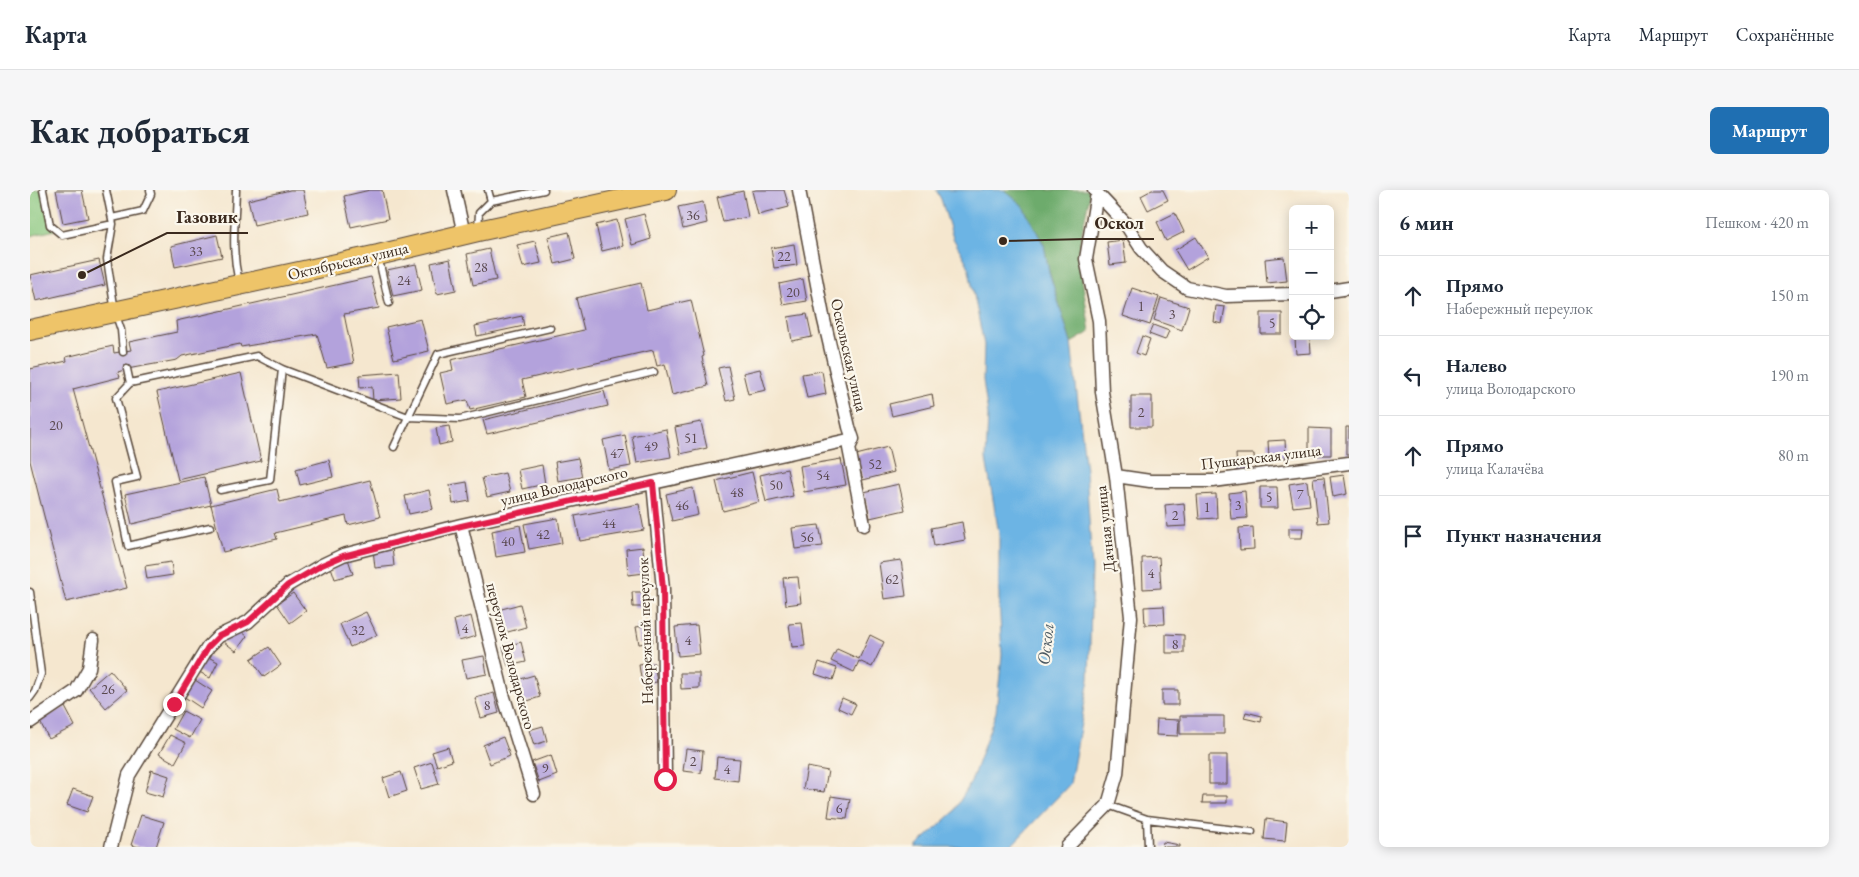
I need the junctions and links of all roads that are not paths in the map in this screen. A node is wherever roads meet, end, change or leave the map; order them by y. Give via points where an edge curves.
1 (43, 190) edge
2 (106, 190) edge
3 (150, 190) edge
4 (236, 190) edge
5 (454, 190) edge
6 (488, 190) edge
7 (544, 190) edge
8 (666, 190) edge
9 (799, 190) edge
10 (1095, 192) edge
11 (632, 194) edge
12 (491, 201) junction
13 (113, 221) junction
14 (471, 232) junction
15 (378, 255) junction
16 (239, 285) junction
17 (1349, 288) edge
18 (1334, 290) edge
19 (1289, 294) edge
20 (389, 303) dead end
21 (115, 312) junction
22 (550, 328) dead end
23 (30, 330) edge
24 (123, 352) dead end
25 (127, 369) dead end
26 (282, 369) junction
27 (654, 372) dead end
28 (130, 383) junction
29 (408, 417) junction
30 (853, 439) junction
31 (394, 447) dead end
32 (1349, 463) edge
33 (1116, 476) junction
34 (653, 483) junction
35 (220, 490) dead end
36 (864, 525) dead end
37 (461, 526) junction
38 (210, 527) dead end
39 (30, 592) edge
40 (92, 640) dead end
41 (30, 698) edge
42 (30, 722) edge
43 (665, 779) dead end
44 (534, 794) dead end
45 (1108, 806) junction
46 (1147, 819) junction
47 (1252, 832) dead end
48 (111, 847) edge
49 (1067, 847) edge
50 (1148, 847) edge

1 - 13 lane via 50,225 62,235
2 - 13 lane
3 - 13 lane via 143,211
4 - 16 lane via 234,261
5 - 14 street
6 - 12 lane
7 - 12 lane
8 - 11 main road, Октябрьская улица
9 - 30 street, Оскольская улица via 822,316
10 - 19 street via 1125,223 1141,248 1162,271 1187,288 1226,296
10 - 33 street, Дачная улица via 1086,259 1099,321 1102,392
11 - 14 main road, Октябрьская улица
12 - 14 lane via 479,213
13 - 21 lane via 107,260
14 - 15 main road, Октябрьская улица
15 - 16 main road, Октябрьская улица
15 - 20 lane
16 - 21 main road, Октябрьская улица
17 - 18 street
21 - 23 main road, Октябрьская улица
21 - 24 lane
22 - 29 lane via 438,354
25 - 28 lane
26 - 28 lane via 257,356
26 - 29 lane
26 - 35 lane via 270,480
27 - 29 lane via 460,419
28 - 38 lane via 116,398 137,477 114,482 128,546
29 - 31 lane
30 - 34 street, улица Володарского
30 - 36 street, Оскольская улица via 849,448
32 - 33 street, Пушкарская улица via 1213,481
33 - 45 street, Дачная улица via 1131,617 1117,774
34 - 37 street, улица Володарского
34 - 43 street, Набережный переулок via 663,589
37 - 44 street, переулок Володарского via 503,694
37 - 48 street, улица Володарского via 343,556 322,565 288,585 248,622 219,636 208,647 129,775
39 - 41 lane via 41,674
40 - 42 street via 90,668 76,691
45 - 46 lane
45 - 49 street, Дачная улица
46 - 47 lane
46 - 50 lane

